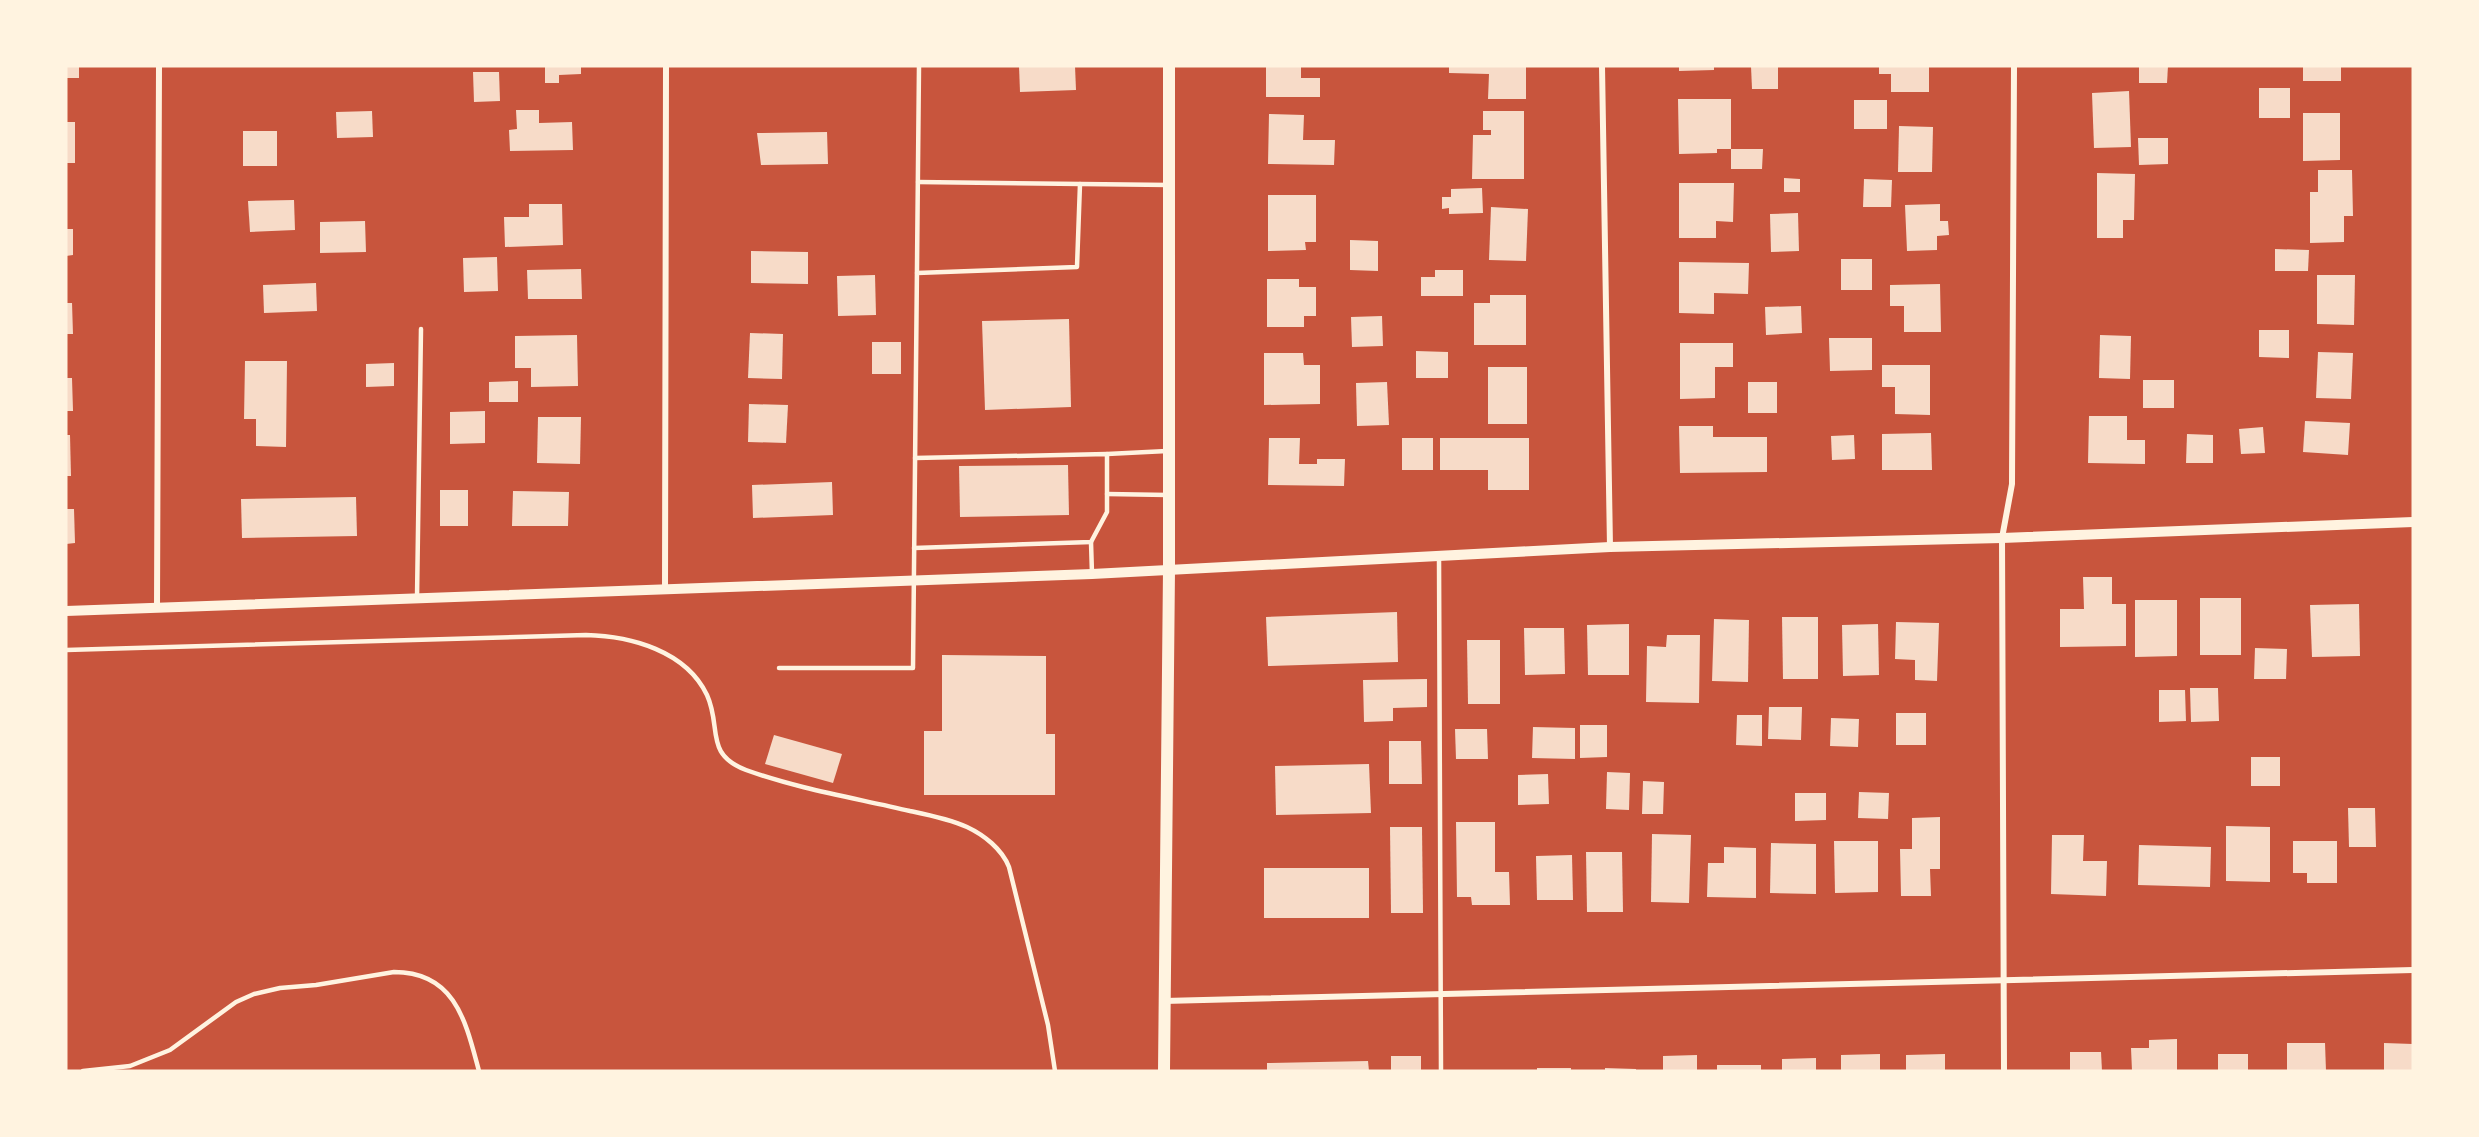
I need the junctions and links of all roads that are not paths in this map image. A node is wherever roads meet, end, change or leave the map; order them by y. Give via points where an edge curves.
1 (159, 66) edge
2 (666, 66) edge
3 (919, 66) edge
4 (1169, 66) edge
5 (1602, 66) edge
6 (2014, 66) edge
7 (918, 182) junction
8 (1080, 184) junction
9 (1169, 185) junction
10 (917, 273) junction
11 (421, 329) dead end
12 (1168, 451) junction
13 (1107, 454) junction
14 (915, 458) junction
15 (1107, 494) junction
16 (1168, 495) junction
17 (2413, 522) edge
18 (2002, 538) junction
19 (1091, 542) junction
20 (1610, 547) junction
21 (914, 548) junction
22 (1439, 556) junction
23 (1169, 570) junction
24 (1092, 574) junction
25 (914, 580) junction
26 (665, 591) junction
27 (417, 598) junction
28 (157, 608) junction
29 (66, 610) edge
30 (66, 650) edge
31 (779, 668) dead end
32 (2413, 970) edge
33 (2003, 980) junction
34 (1441, 996) junction
35 (1164, 1002) junction
36 (83, 1071) edge
37 (479, 1071) edge
38 (1055, 1071) edge
39 (1164, 1071) edge
40 (1441, 1071) edge
41 (2004, 1071) edge

1 - 28 street
2 - 26 street
3 - 7 lane
4 - 9 main road
5 - 20 street
6 - 18 street via 2012,484
7 - 8 lane
7 - 10 lane
8 - 9 lane
8 - 10 lane via 1077,267
9 - 12 main road
10 - 14 lane
11 - 27 lane
12 - 13 lane
12 - 16 main road
13 - 14 lane
13 - 15 lane
14 - 21 lane
15 - 16 lane
15 - 19 lane via 1107,512
16 - 23 main road
17 - 18 street
18 - 20 street
18 - 33 street
19 - 21 lane
19 - 24 lane
20 - 22 street
21 - 25 lane
22 - 23 street
22 - 34 lane
23 - 24 street
23 - 35 main road
24 - 25 street
25 - 26 street
25 - 31 lane via 913,668
26 - 27 street
27 - 28 street
28 - 29 street
30 - 38 lane via 586,635 625,638 650,647 674,659 696,679 711,707 720,753 730,762 784,782 939,817 967,827 995,846 1009,867 1048,1025
32 - 33 street
33 - 34 street
33 - 41 street
34 - 35 street
34 - 40 lane
35 - 39 main road
36 - 37 lane via 130,1066 170,1050 230,1006 254,994 394,972 425,978 449,993 460,1012

